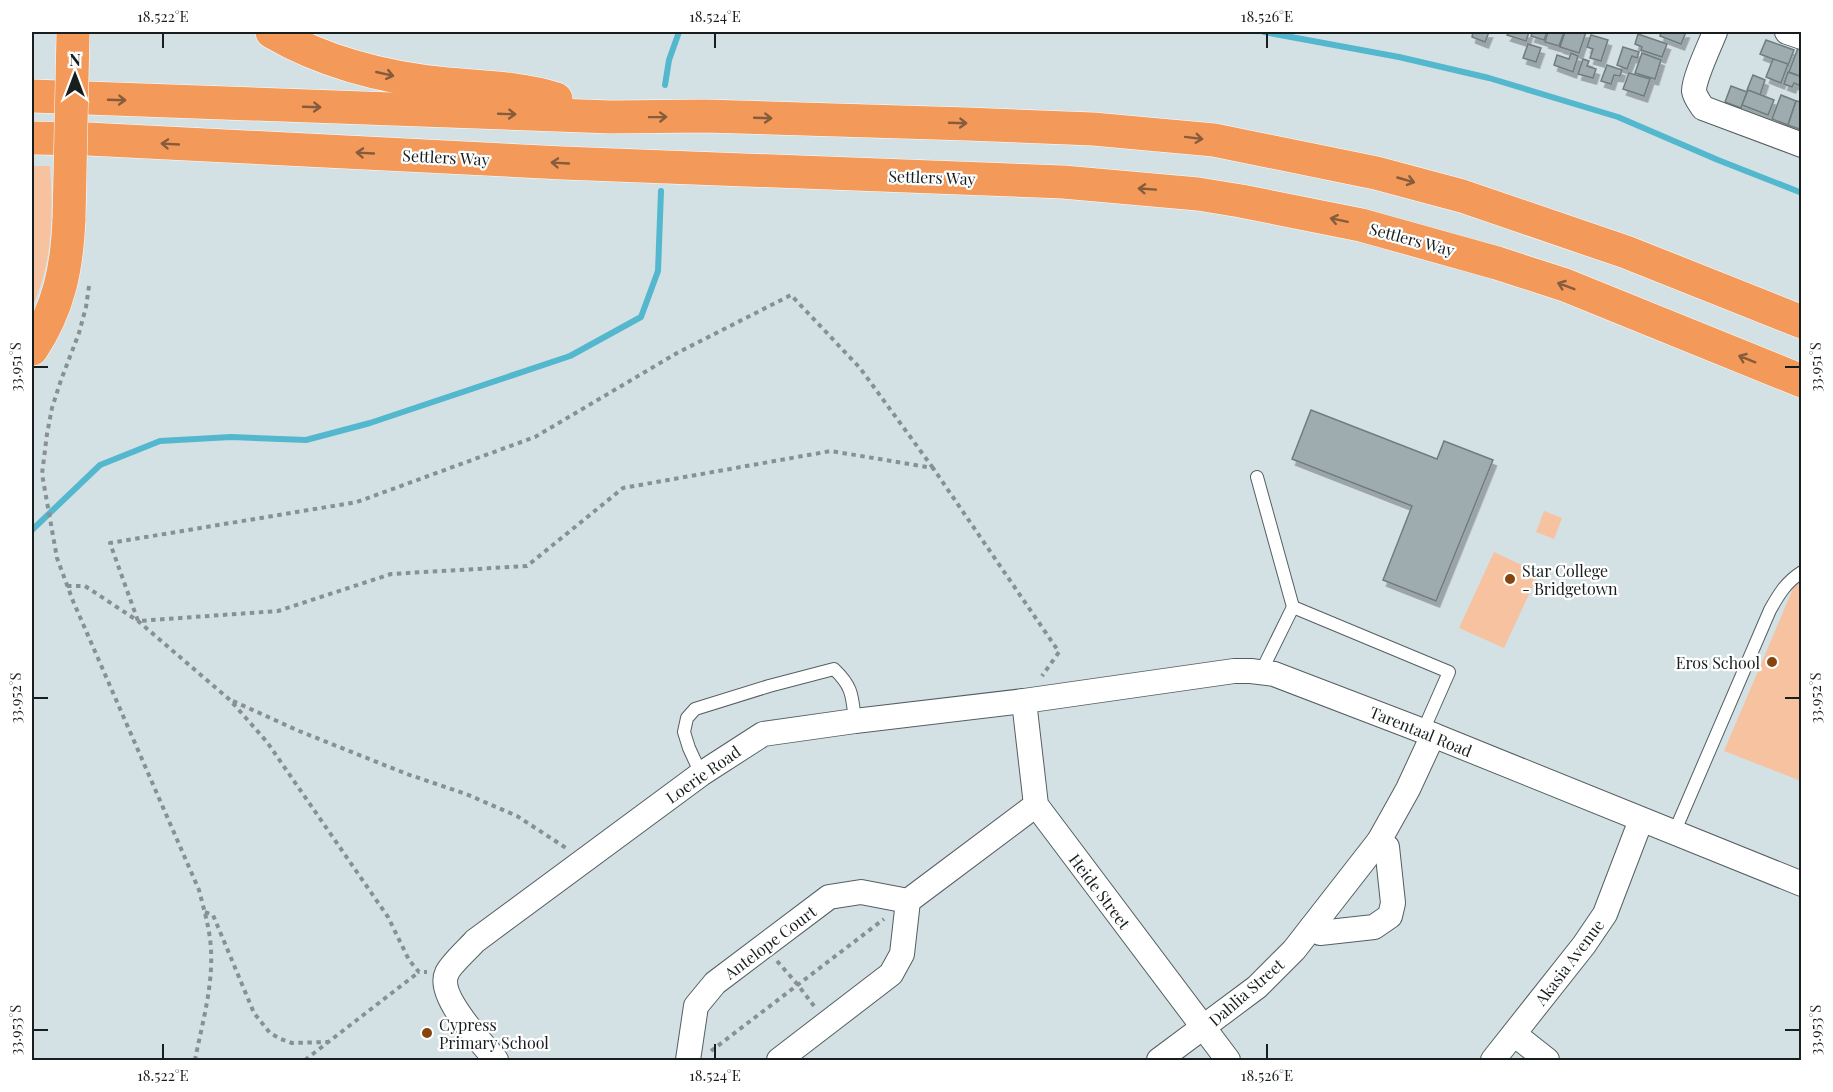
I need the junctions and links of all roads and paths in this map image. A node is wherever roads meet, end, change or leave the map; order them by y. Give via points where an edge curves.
1 (272, 32) edge
2 (1715, 32) edge
3 (1787, 32) edge
4 (73, 33) edge
5 (1802, 37) edge
6 (32, 96) edge
7 (600, 117) junction
8 (32, 138) edge
9 (88, 139) junction
10 (1802, 145) edge
11 (32, 147) edge
12 (90, 279) dead end
13 (1802, 322) edge
14 (32, 349) edge
15 (1802, 381) edge
16 (933, 468) junction
17 (1257, 477) dead end
18 (1802, 572) edge
19 (67, 586) junction
20 (1293, 607) junction
21 (138, 621) junction
22 (1261, 672) junction
23 (230, 700) junction
24 (1024, 701) junction
25 (855, 721) junction
26 (1428, 733) junction
27 (701, 774) junction
28 (1036, 805) junction
29 (1641, 820) junction
30 (1674, 833) junction
31 (1379, 841) junction
32 (583, 860) junction
33 (1802, 884) edge
34 (908, 901) junction
35 (205, 912) junction
36 (1312, 927) junction
37 (763, 947) junction
38 (419, 972) junction
39 (446, 978) junction
40 (798, 985) junction
41 (827, 1024) junction
42 (1204, 1028) junction
43 (1514, 1034) junction
44 (329, 1042) junction
45 (698, 1057) edge
46 (195, 1060) edge
47 (305, 1060) edge
48 (496, 1060) edge
49 (779, 1060) edge
50 (1159, 1060) edge
51 (1228, 1060) edge
52 (1493, 1060) edge
53 (1547, 1060) edge

1 -> 7 highway via 353,67 407,80 538,94
2 - 10 street via 1694,90 1703,108
3 - 5 street
4 - 14 highway, bridge via 67,251 54,308
6 -> 7 highway
7 -> 13 highway via 967,123 1198,138 1399,178 1492,206 1626,252
8 - 9 highway, Settlers Way
9 - 11 highway
15 -> 9 highway, Settlers Way via 1564,285 1497,263 1361,225 1240,201 1062,182
12 - 19 path via 79,333 52,408 42,474 57,558
16 - 21 path via 831,451 623,489 527,566 391,574 278,611
16 - 21 path via 860,368 792,295 678,353 535,437 357,502 110,543
16 - 24 path via 1059,652
17 - 20 lane
18 - 30 lane via 1780,591 1770,610
19 - 21 path via 85,586
19 - 35 path via 199,890
20 - 22 lane
20 - 26 lane via 1449,672
21 - 23 path
22 - 24 street, Tarentaal Road via 1234,671
22 - 26 street, Tarentaal Road
23 - 32 path via 517,816
23 - 38 path via 267,742 388,917
24 - 25 street, Loerie Road
24 - 28 street
25 - 27 street, Loerie Road via 763,734
25 - 27 lane via 846,681 834,669 695,709 687,718 684,732
26 - 29 street, Tarentaal Road
26 - 31 street, Dahlia Street via 1408,789
27 - 32 street, Loerie Road
28 - 34 street
28 - 42 street, Heide Street
29 - 30 street, Tarentaal Road
29 - 43 street, Akasia Avenue via 1605,914
30 - 33 street, Tarentaal Road
31 - 36 street, Dahlia Street
31 - 36 street via 1386,847 1393,903 1390,916 1374,927 1320,933
32 - 39 street, Loerie Road via 475,941
34 - 37 street, Antelope Court via 861,892 829,897
34 - 40 path
34 - 41 street via 902,954 891,974
35 - 44 path via 213,915 254,1013 270,1033 292,1043
35 - 46 path via 211,975
36 - 42 street, Dahlia Street via 1264,981
37 - 40 path
37 - 45 street, Antelope Court via 715,983 696,1006
38 - 39 path
38 - 44 path
39 - 48 street via 453,1006
40 - 41 path
40 - 45 path
41 - 49 street
42 - 50 street, Dahlia Street
42 - 51 street, Heide Street
43 - 52 street, Akasia Avenue
43 - 53 street
44 - 47 path

